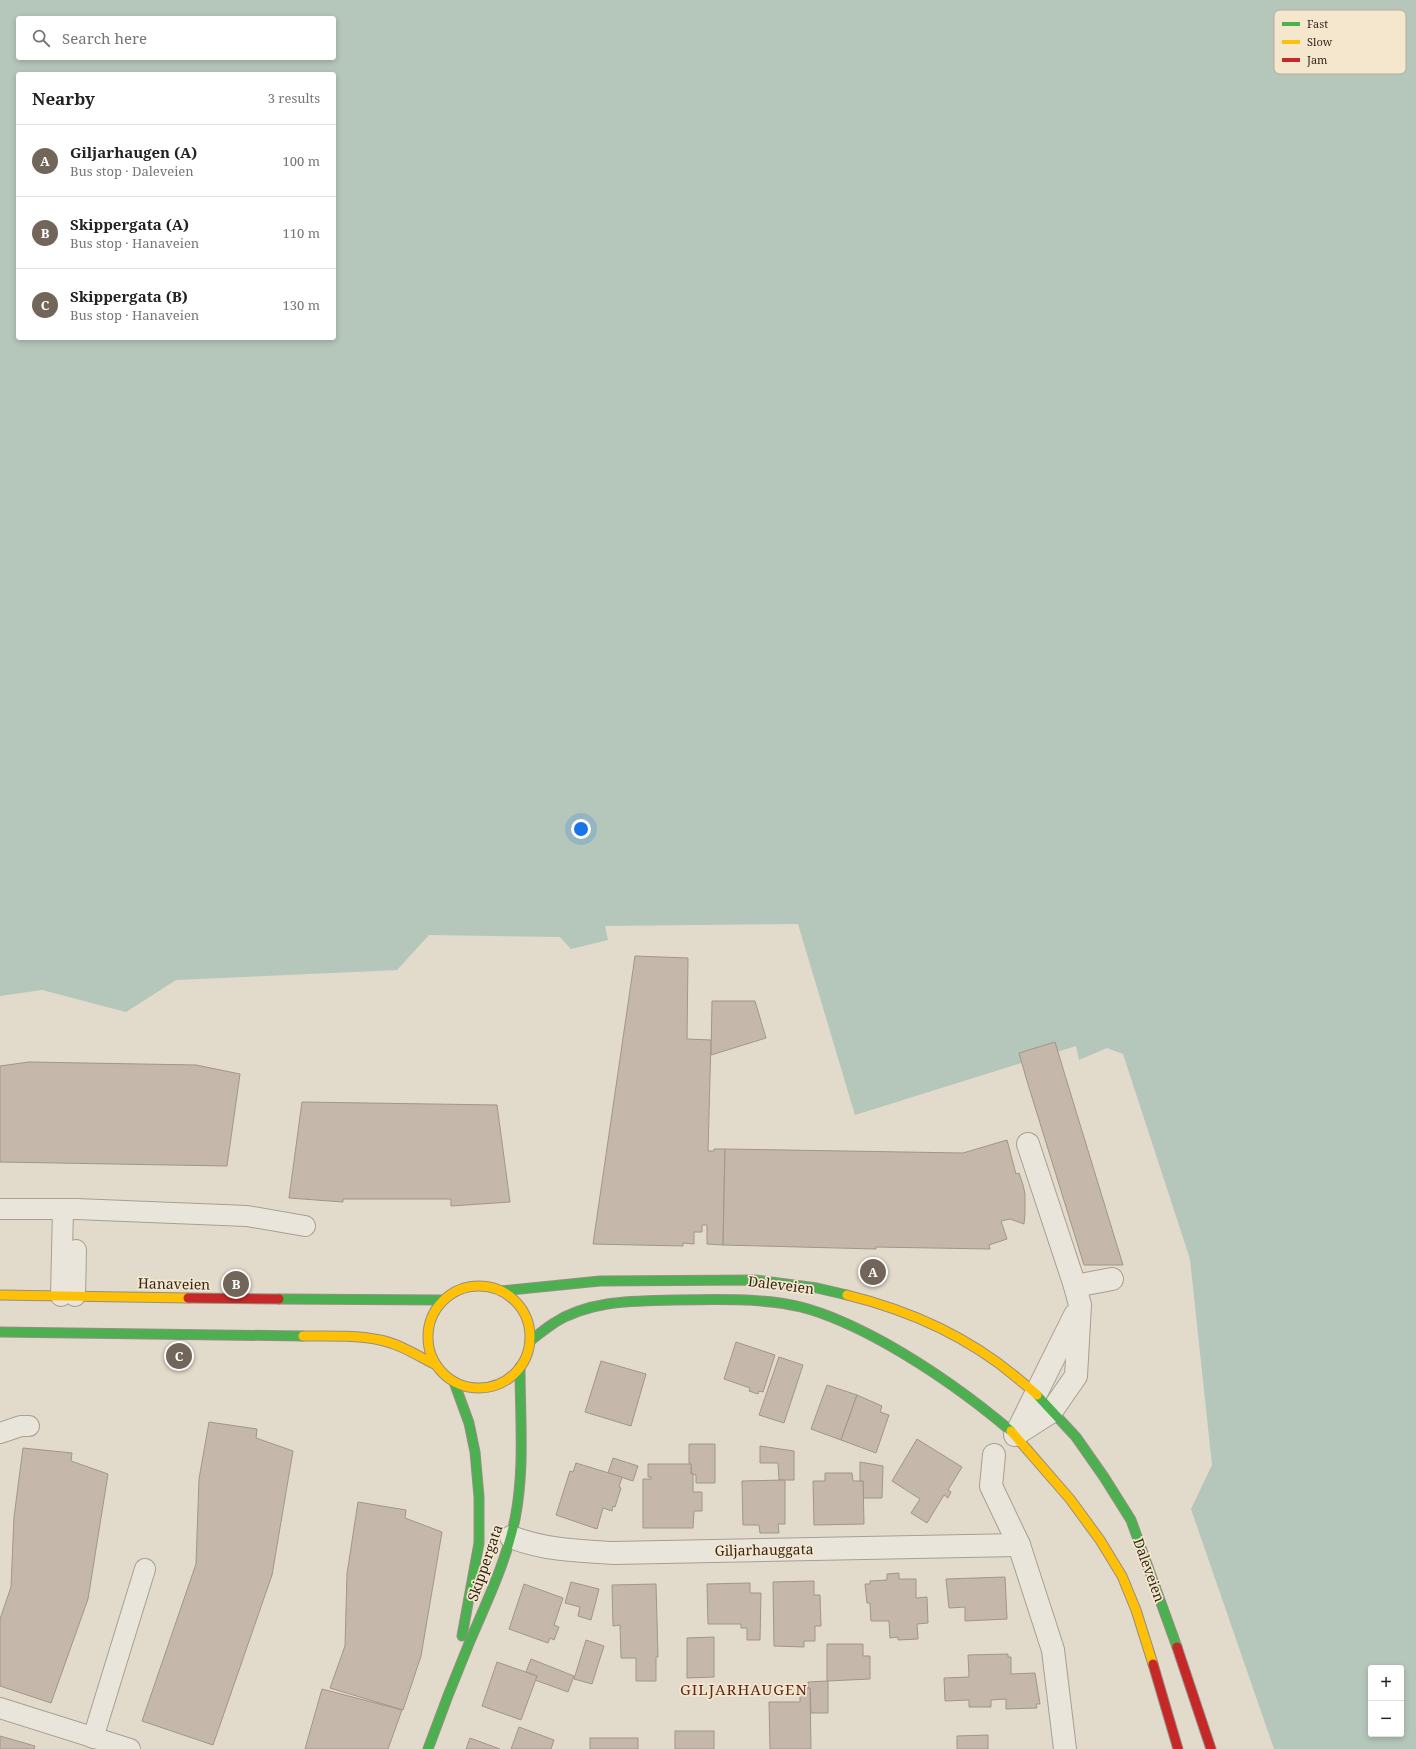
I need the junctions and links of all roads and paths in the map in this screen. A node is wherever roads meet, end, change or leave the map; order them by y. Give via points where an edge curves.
1 (1028, 1144) dead end
2 (0, 1208) edge
3 (70, 1209) junction
4 (305, 1226) dead end
5 (1112, 1279) dead end
6 (501, 1291) junction
7 (0, 1295) edge
8 (68, 1296) junction
9 (1078, 1296) junction
10 (443, 1300) junction
11 (0, 1332) edge
12 (530, 1342) junction
13 (436, 1365) junction
14 (520, 1367) junction
15 (454, 1382) junction
16 (1035, 1393) junction
17 (1050, 1412) junction
18 (29, 1426) dead end
19 (0, 1433) edge
20 (1015, 1435) junction
21 (994, 1455) dead end
22 (511, 1537) junction
23 (1019, 1545) junction
24 (144, 1569) dead end
25 (449, 1690) junction
26 (0, 1708) edge
27 (93, 1738) junction
28 (130, 1749) edge
29 (428, 1749) edge
30 (1065, 1749) edge
31 (1178, 1749) edge
32 (1211, 1749) edge

1 - 9 street
2 - 3 lane
3 - 4 lane via 247,1216
3 - 8 lane
5 - 9 street
6 - 10 main road via 477,1286 464,1288
6 - 12 main road via 514,1300 523,1311 529,1326
6 - 16 main road, Daleveien via 600,1281 755,1280 818,1288 866,1300 943,1329 1004,1367
7 - 8 main road, Hanaveien
8 - 10 main road, Hanaveien
9 - 16 street
9 - 17 street via 1076,1376
10 - 13 main road via 433,1314 427,1331 428,1349
11 - 13 main road via 352,1337 380,1340 403,1348
12 - 14 main road
12 - 20 main road, Daleveien via 555,1322 604,1304 714,1299 801,1307 849,1323 922,1364 983,1407
13 - 15 main road
14 - 15 main road via 510,1378 490,1387 468,1387
14 - 22 main road, Skippergata via 521,1438 518,1500
15 - 25 main road, Skippergata via 469,1423 475,1452 479,1497 479,1543 472,1588
16 - 17 main road, Daleveien
16 - 20 street
17 - 20 street
17 - 32 main road, Daleveien via 1076,1437 1130,1520 1169,1624
18 - 19 lane
20 - 31 main road, Daleveien via 1070,1499 1122,1576 1136,1610
21 - 23 street via 991,1486
22 - 23 street, Giljarhauggata via 531,1544 569,1550 613,1553
22 - 25 main road, Skippergata
23 - 30 street via 1053,1650
24 - 27 lane
25 - 29 main road, Skippergata
26 - 27 lane
27 - 28 lane

